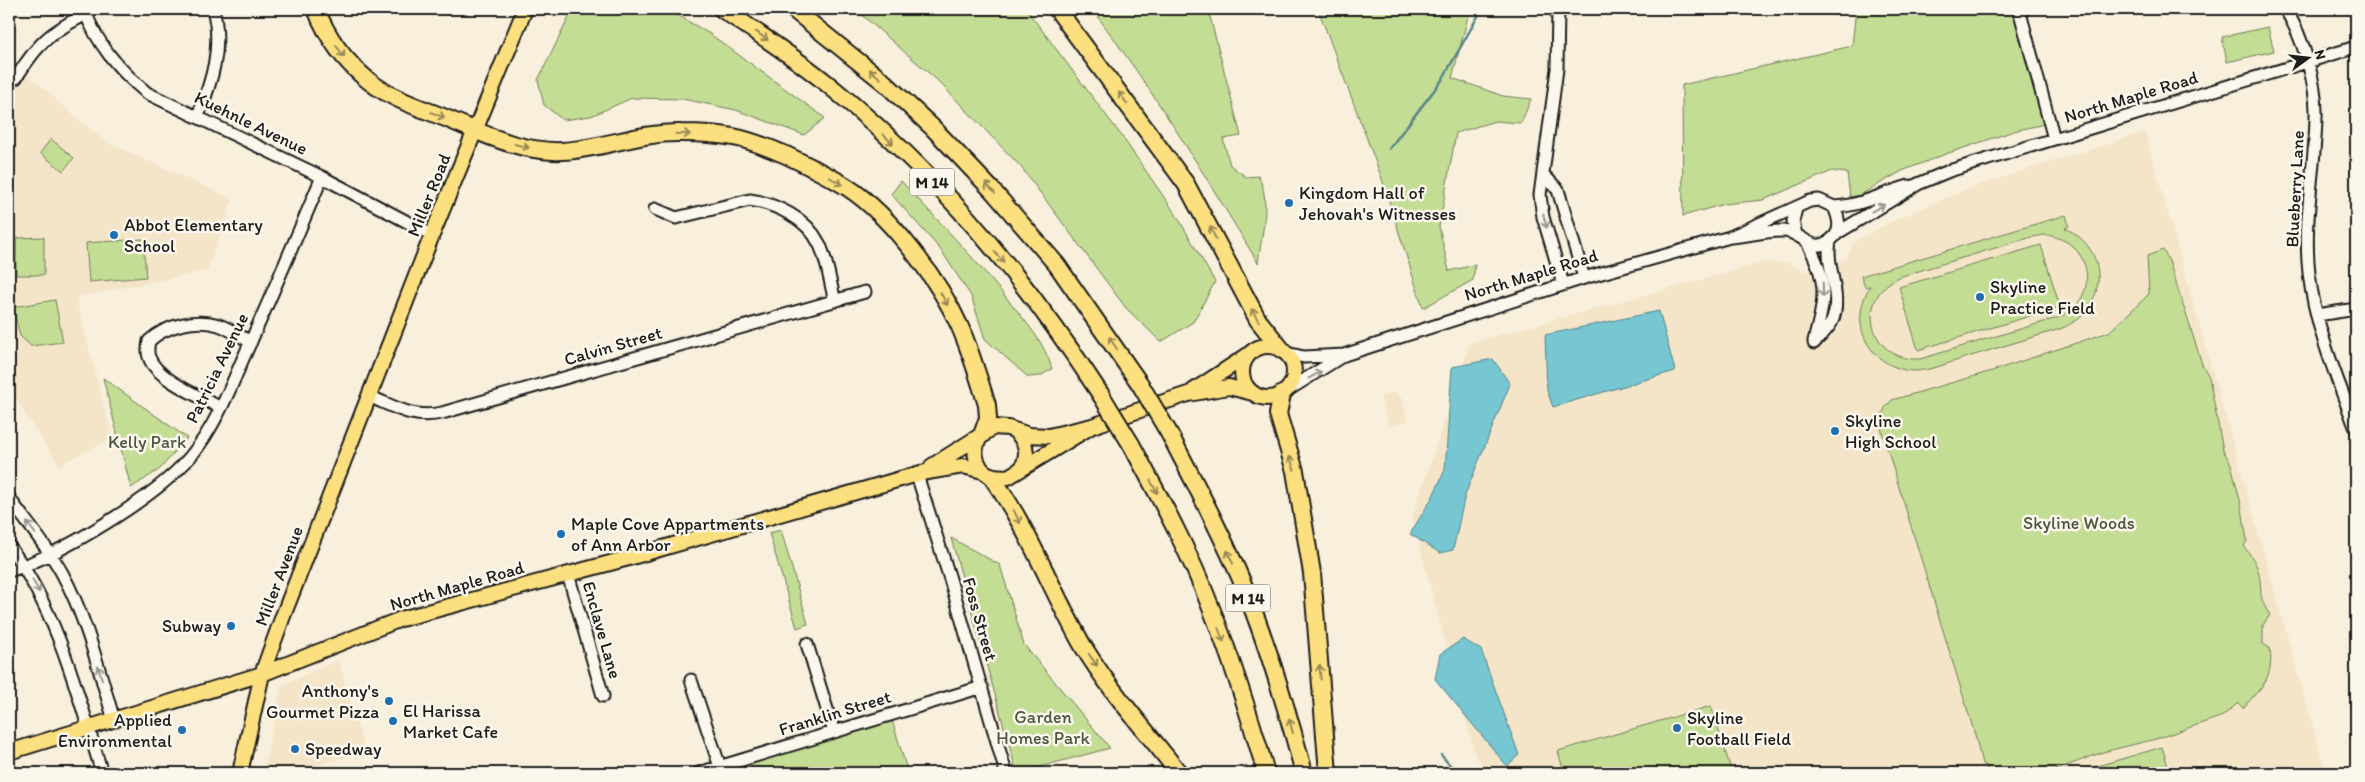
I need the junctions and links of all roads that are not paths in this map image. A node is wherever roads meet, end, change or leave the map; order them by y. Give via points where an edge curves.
1 (214, 9) edge
2 (316, 9) edge
3 (525, 9) edge
4 (722, 9) edge
5 (793, 9) edge
6 (1057, 9) edge
7 (1558, 9) edge
8 (2019, 9) edge
9 (2285, 9) edge
10 (85, 11) edge
11 (2356, 47) edge
12 (2307, 62) junction
13 (16, 78) dead end
14 (198, 116) junction
15 (476, 130) junction
16 (2054, 139) junction
17 (1544, 174) junction
18 (322, 177) junction
19 (1918, 184) junction
20 (1834, 208) junction
21 (655, 209) dead end
22 (1796, 209) junction
23 (1838, 232) junction
24 (432, 235) junction
25 (1796, 235) junction
26 (1730, 237) junction
27 (1830, 241) junction
28 (1808, 244) junction
29 (1584, 278) junction
30 (1563, 284) junction
31 (865, 292) dead end
32 (835, 301) junction
33 (2356, 308) edge
34 (2317, 315) junction
35 (251, 342) junction
36 (1284, 351) junction
37 (1249, 355) junction
38 (1344, 355) junction
39 (1253, 393) junction
40 (1284, 393) junction
41 (1188, 394) junction
42 (371, 397) junction
43 (221, 408) junction
44 (1092, 426) junction
45 (2356, 429) edge
46 (1015, 431) junction
47 (981, 436) junction
48 (1022, 468) junction
49 (919, 474) junction
50 (987, 474) junction
51 (9, 498) edge
52 (9, 546) edge
53 (51, 554) junction
54 (24, 566) junction
55 (9, 571) edge
56 (568, 574) junction
57 (807, 644) dead end
58 (262, 674) junction
59 (691, 680) dead end
60 (982, 687) junction
61 (603, 696) dead end
62 (114, 720) junction
63 (87, 728) junction
64 (834, 732) junction
65 (9, 752) edge
66 (720, 767) junction
67 (102, 773) edge
68 (240, 773) edge
69 (699, 773) edge
70 (1006, 773) edge
71 (1178, 773) edge
72 (1266, 773) edge
73 (1304, 773) edge
74 (1328, 773) edge

1 - 14 street via 217,49 213,77
2 -> 15 highway via 341,53 370,82 400,100
3 - 15 main road, Miller Road
4 -> 72 highway, M 14, bridge via 830,86 913,162 968,220 1032,296 1101,395 1166,510 1211,607
73 -> 5 highway, M 14, bridge via 1283,698 1243,584 1211,513 1140,384 1058,265 992,190 885,82
36 -> 6 highway via 1258,320 1186,184
7 - 17 street via 1557,68
8 - 16 street
9 - 12 street, Blueberry Lane via 2300,38
10 - 13 street via 39,45
10 - 14 street, Kuehnle Avenue via 103,47 123,74 147,93
11 - 12 street, North Maple Road
12 - 16 street, North Maple Road
12 - 34 street, Blueberry Lane via 2316,118 2307,230 2309,273
14 - 18 street, Kuehnle Avenue
15 - 24 main road, Miller Road
15 -> 47 highway via 513,144 550,151 586,148 646,134 733,137 782,154 849,189 881,217 920,260 960,327 988,405 988,418
16 - 19 street, North Maple Road via 1949,171
17 - 29 street via 1558,190
17 -> 30 street via 1540,195 1543,217
18 - 24 street, Kuehnle Avenue
18 - 35 street, Patricia Avenue
19 - 20 street, North Maple Road via 1862,204
23 -> 19 street, North Maple Road
20 - 22 street via 1819,200
20 - 23 street
21 - 32 street via 676,218 750,200 783,210 814,231 823,252
22 - 25 street via 1793,221
22 - 26 street, North Maple Road
23 - 27 street
24 - 42 main road, Miller Road
25 - 26 street, North Maple Road via 1783,231
25 - 28 street
26 - 29 street, North Maple Road
27 - 28 street
28 -> 27 street via 1817,262 1824,294 1814,343 1833,319 1834,282 1828,259
29 - 30 street, North Maple Road
30 - 38 street, North Maple Road
31 - 32 street, Calvin Street
32 - 42 street, Calvin Street via 442,414 411,415
33 - 34 street
34 - 45 street, Blueberry Lane
35 - 43 street, Patricia Avenue
35 - 43 street via 219,325 202,323 172,327 158,332 149,341 148,355 153,366 164,376
36 - 37 main road via 1265,346
36 - 38 street, North Maple Road via 1304,357
36 - 40 main road via 1290,358 1294,373
37 - 39 main road via 1244,362 1243,379
37 - 41 main road, North Maple Road
40 -> 38 street, North Maple Road
39 - 40 main road via 1267,398
39 - 41 main road, North Maple Road via 1229,387
74 -> 40 highway via 1312,573 1295,471 1278,414
41 - 44 main road, North Maple Road
42 - 58 main road, Miller Avenue
43 - 53 street, Patricia Avenue via 191,456 162,486
44 - 46 main road, North Maple Road via 1038,437
44 - 48 main road, North Maple Road
46 - 47 main road, North Maple Road via 994,428
46 - 48 main road via 1021,436 1027,452
47 - 49 main road, North Maple Road
47 - 50 main road via 975,451 976,458
48 - 50 main road, North Maple Road via 1008,477
49 - 50 main road, North Maple Road via 956,466
49 - 56 main road, North Maple Road
49 - 60 street, Foss Street
50 -> 71 highway via 1012,507 1084,648
53 -> 51 street
52 - 54 street
53 - 54 street, Patricia Avenue
62 -> 53 street via 92,644
54 - 55 street, Patricia Avenue
54 -> 63 street via 59,638
56 - 58 main road, North Maple Road via 401,619
56 - 61 street, Enclave Lane
57 - 64 street
58 - 62 main road, North Maple Road
58 - 68 main road, Miller Avenue
59 - 66 street
60 - 64 street, Franklin Street
60 - 70 street, Foss Street
62 - 63 main road, North Maple Road
63 - 65 main road, North Maple Road
63 - 67 street
64 - 66 street, Franklin Street
66 - 69 street, Franklin Street

